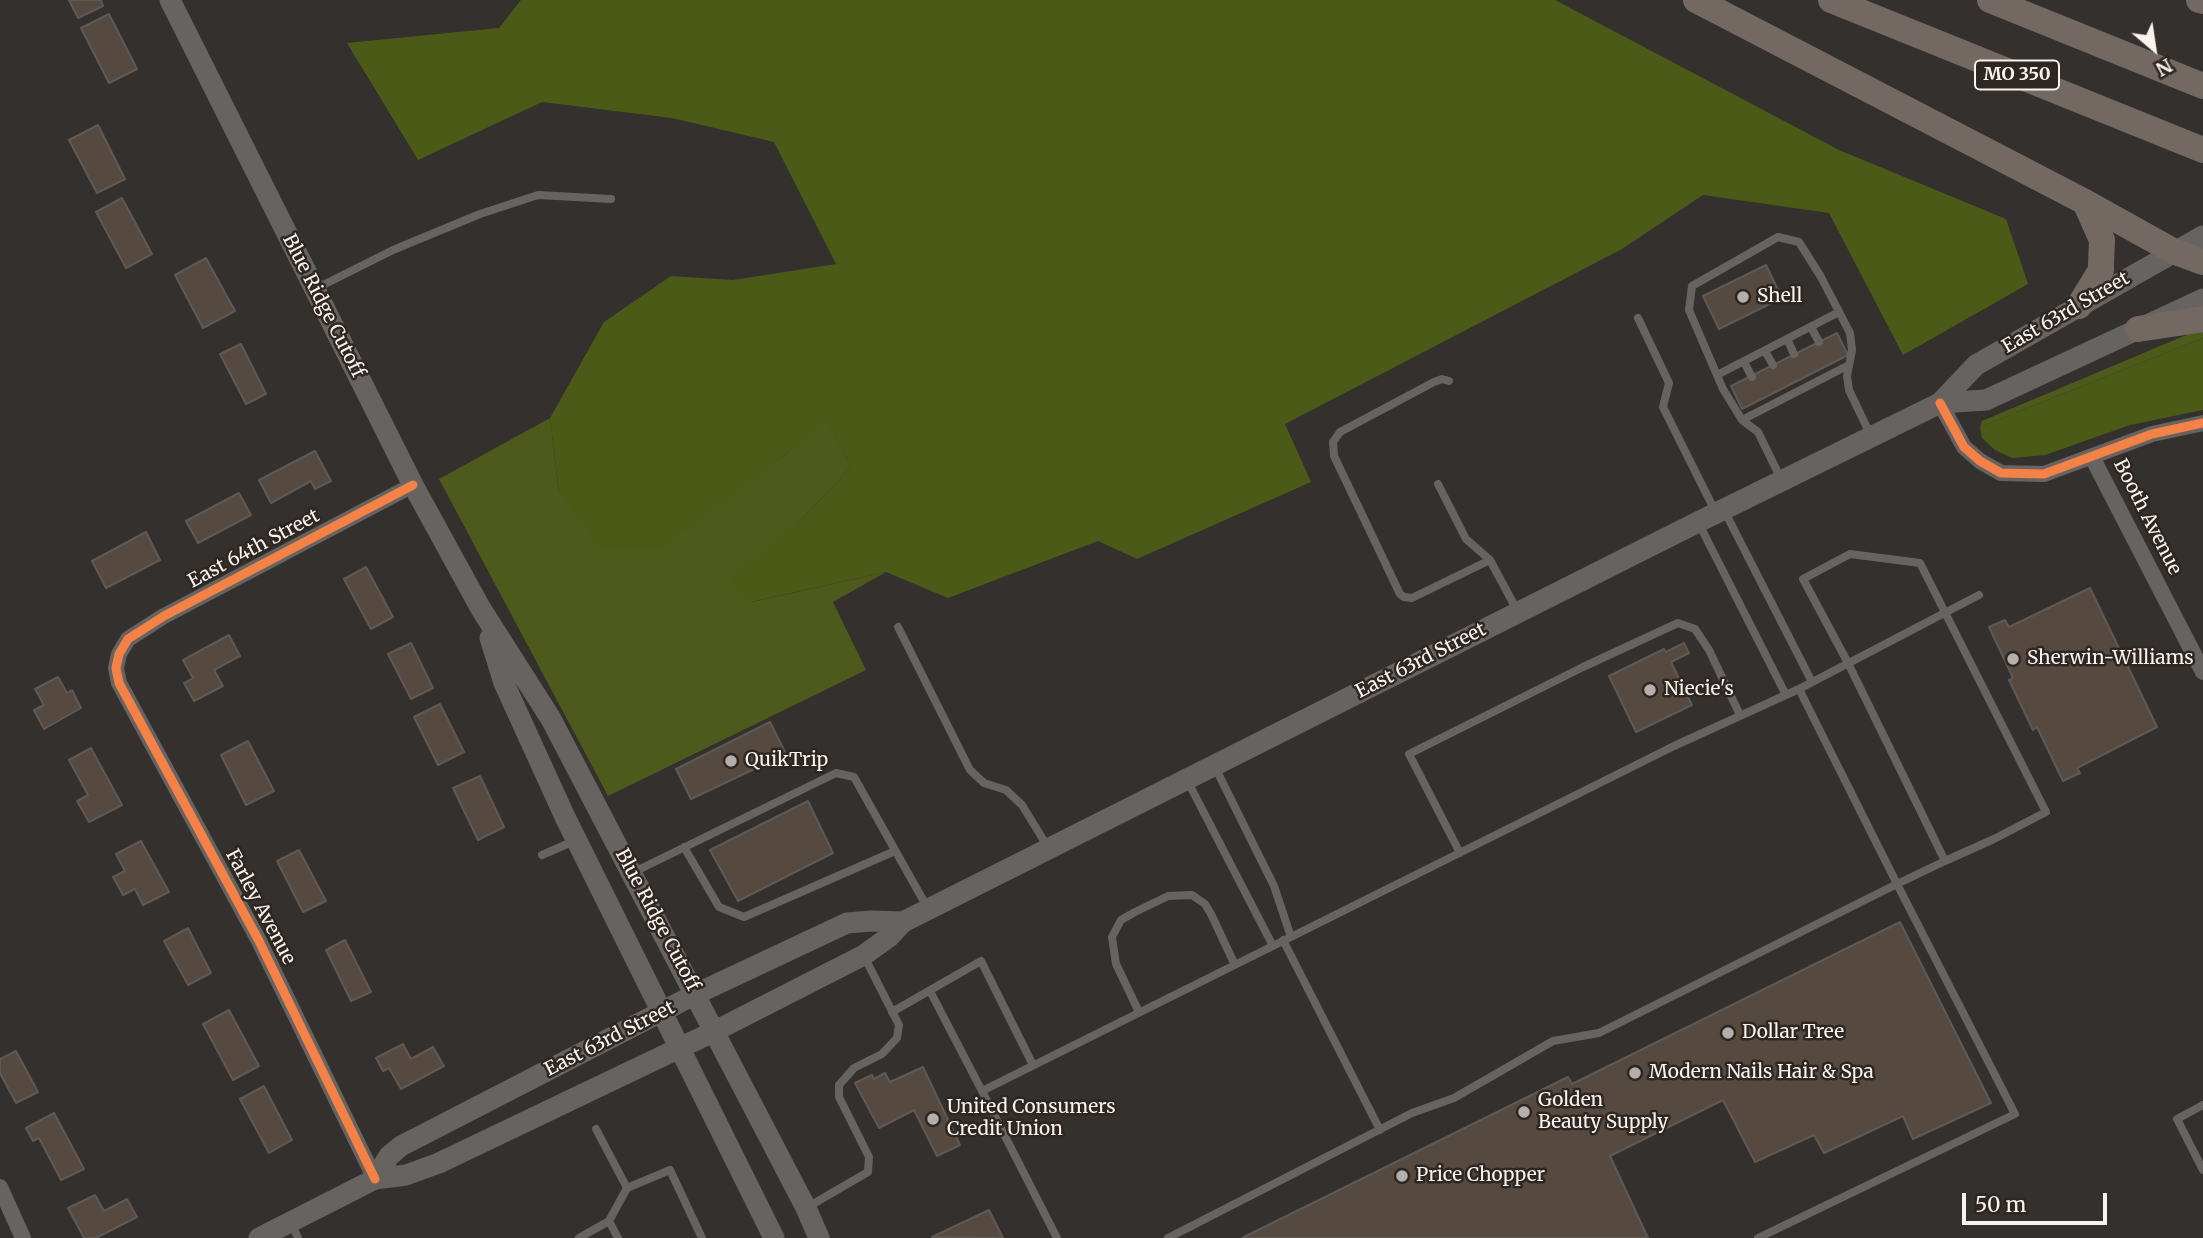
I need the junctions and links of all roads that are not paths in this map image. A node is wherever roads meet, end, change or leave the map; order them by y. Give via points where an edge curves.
1 (170, 0) edge
2 (1696, 0) edge
3 (1831, 0) edge
4 (1990, 0) edge
5 (2203, 86) edge
6 (2203, 150) edge
7 (611, 199) dead end
8 (2085, 202) junction
9 (2203, 236) edge
10 (2174, 251) junction
11 (2203, 262) edge
12 (315, 289) junction
13 (2203, 299) edge
14 (2079, 306) junction
15 (1839, 312) junction
16 (1639, 318) dead end
17 (2203, 319) edge
18 (1811, 327) junction
19 (2138, 329) junction
20 (1787, 339) junction
21 (1819, 342) dead end
22 (1765, 351) junction
23 (1794, 354) dead end
24 (1744, 362) junction
25 (1773, 365) dead end
26 (1849, 365) junction
27 (1717, 375) junction
28 (1752, 377) dead end
29 (1805, 377) dead end
30 (1449, 381) dead end
31 (1810, 385) junction
32 (1941, 403) junction
33 (1742, 420) junction
34 (2203, 423) edge
35 (1871, 437) junction
36 (2092, 457) junction
37 (1782, 480) junction
38 (1438, 484) dead end
39 (413, 485) junction
40 (1712, 514) junction
41 (1490, 560) junction
42 (1979, 595) dead end
43 (481, 609) junction
44 (1518, 612) junction
45 (1944, 612) junction
46 (898, 627) dead end
47 (119, 654) joint
48 (1848, 663) junction
49 (2203, 672) edge
50 (1812, 682) junction
51 (1799, 689) junction
52 (1786, 695) junction
53 (1740, 715) junction
54 (1214, 765) junction
55 (1187, 779) junction
56 (577, 839) junction
57 (684, 847) junction
58 (1049, 849) junction
59 (895, 851) junction
60 (1460, 853) junction
61 (542, 855) dead end
62 (1945, 861) junction
63 (632, 873) junction
64 (1897, 884) junction
65 (929, 909) junction
66 (903, 922) junction
67 (1287, 939) junction
68 (1273, 946) junction
69 (864, 955) junction
70 (1235, 965) junction
71 (930, 991) junction
72 (696, 994) junction
73 (663, 1011) junction
74 (892, 1012) junction
75 (1139, 1012) junction
76 (715, 1031) junction
77 (680, 1047) junction
78 (1034, 1065) junction
79 (982, 1091) junction
80 (2203, 1105) edge
81 (596, 1129) dead end
82 (1380, 1130) junction
83 (2203, 1170) edge
84 (375, 1179) junction
85 (0, 1187) edge
86 (627, 1188) junction
87 (806, 1208) junction
88 (609, 1221) junction
89 (294, 1230) edge
90 (23, 1238) edge
91 (259, 1238) edge
92 (579, 1238) edge
93 (618, 1238) edge
94 (702, 1238) edge
95 (774, 1238) edge
96 (819, 1238) edge
97 (1057, 1238) edge
98 (1168, 1238) edge
99 (1758, 1238) edge

1 - 12 main road, Blue Ridge Cutoff
2 - 8 highway
3 - 6 highway, MO 350
4 - 5 highway
7 - 12 lane via 538,195 393,250
8 - 10 highway
8 - 14 highway via 2102,240 2101,270
9 - 10 main road, East 63rd Street
10 - 11 highway
10 - 14 main road, East 63rd Street
12 - 39 main road, Blue Ridge Cutoff
13 - 19 main road, East 63rd Street
14 - 32 main road, East 63rd Street via 1976,365
15 - 18 lane
15 - 26 lane via 1850,333
15 - 27 lane via 1799,242 1778,237 1692,286 1689,310
16 - 40 lane via 1670,383 1663,407
17 - 19 highway
18 - 20 lane
18 - 21 lane
19 - 32 main road, East 63rd Street via 1986,400
20 - 22 lane
20 - 23 lane
22 - 24 lane
22 - 25 lane
24 - 27 lane
24 - 28 lane
26 - 31 lane via 1832,369
26 - 35 lane via 1849,390
27 - 33 lane
29 - 31 lane
30 - 41 lane via 1434,382 1340,432 1333,442 1334,456 1404,597 1412,598
31 - 33 lane via 1786,392
32 - 35 main road, East 63rd Street
32 - 36 street via 1964,447 2001,473 2045,474
33 - 37 lane via 1758,432
34 - 36 street via 2151,434
35 - 37 main road, East 63rd Street
36 - 49 street, Booth Avenue
37 - 40 main road, East 63rd Street
38 - 41 lane via 1466,539
39 - 43 main road, Blue Ridge Cutoff
39 - 47 street, East 64th Street via 164,616 128,639
40 - 44 main road, East 63rd Street
40 - 50 lane
40 - 52 lane
41 - 44 lane
42 - 45 lane
43 - 56 main road, Blue Ridge Cutoff via 504,682
43 - 63 main road, Blue Ridge Cutoff via 551,719
44 - 54 main road, East 63rd Street
45 - 48 lane
45 - 48 lane via 1920,563 1850,554 1803,579
45 - 62 lane via 2046,812
46 - 58 lane via 970,770 984,783 1006,790 1022,805
47 - 84 street, Farley Avenue via 119,683 259,942
48 - 50 lane
48 - 62 lane
50 - 51 lane
51 - 52 lane
51 - 64 lane
52 - 53 lane
53 - 60 lane
53 - 60 lane via 1702,639 1695,629 1678,623 1583,667 1409,754
54 - 55 main road, East 63rd Street
54 - 67 lane via 1274,886
55 - 58 main road, East 63rd Street
55 - 68 lane
56 - 61 lane
56 - 73 main road, Blue Ridge Cutoff
57 - 59 lane via 719,907 744,917
57 - 59 lane via 836,773 854,777
57 - 63 lane
58 - 65 main road, East 63rd Street
59 - 65 lane
60 - 67 lane
62 - 64 lane
63 - 72 main road, Blue Ridge Cutoff
64 - 82 lane via 1599,1033 1553,1041 1454,1098
64 - 99 lane via 2015,1114
65 - 66 main road, East 63rd Street
66 - 69 main road, East 63rd Street
66 - 72 main road, East 63rd Street via 847,923
67 - 68 lane
67 - 82 lane
68 - 70 lane
69 - 74 lane
69 - 76 main road, East 63rd Street
70 - 75 lane
70 - 75 lane via 1205,904 1192,895 1168,896 1135,912 1121,920 1112,937 1116,964
71 - 74 lane
71 - 78 lane via 981,961
71 - 79 lane
72 - 73 main road, East 63rd Street
72 - 76 main road, Blue Ridge Cutoff
73 - 77 main road, Blue Ridge Cutoff
73 - 84 main road, East 63rd Street via 401,1146
74 - 87 lane via 899,1025 897,1038 882,1054 854,1068 839,1085 839,1097 869,1157 868,1172
75 - 78 lane
76 - 77 main road, East 63rd Street
76 - 87 main road, Blue Ridge Cutoff
77 - 84 main road, East 63rd Street via 439,1163 406,1175
77 - 95 main road, Blue Ridge Cutoff
78 - 79 lane
79 - 97 lane
80 - 83 lane via 2177,1119
81 - 86 lane
82 - 98 lane
84 - 89 main road, East 63rd Street
85 - 90 street
86 - 88 lane
86 - 94 lane via 670,1170
87 - 96 main road, Blue Ridge Cutoff
88 - 92 lane
88 - 93 lane
89 - 91 main road, East 63rd Street

